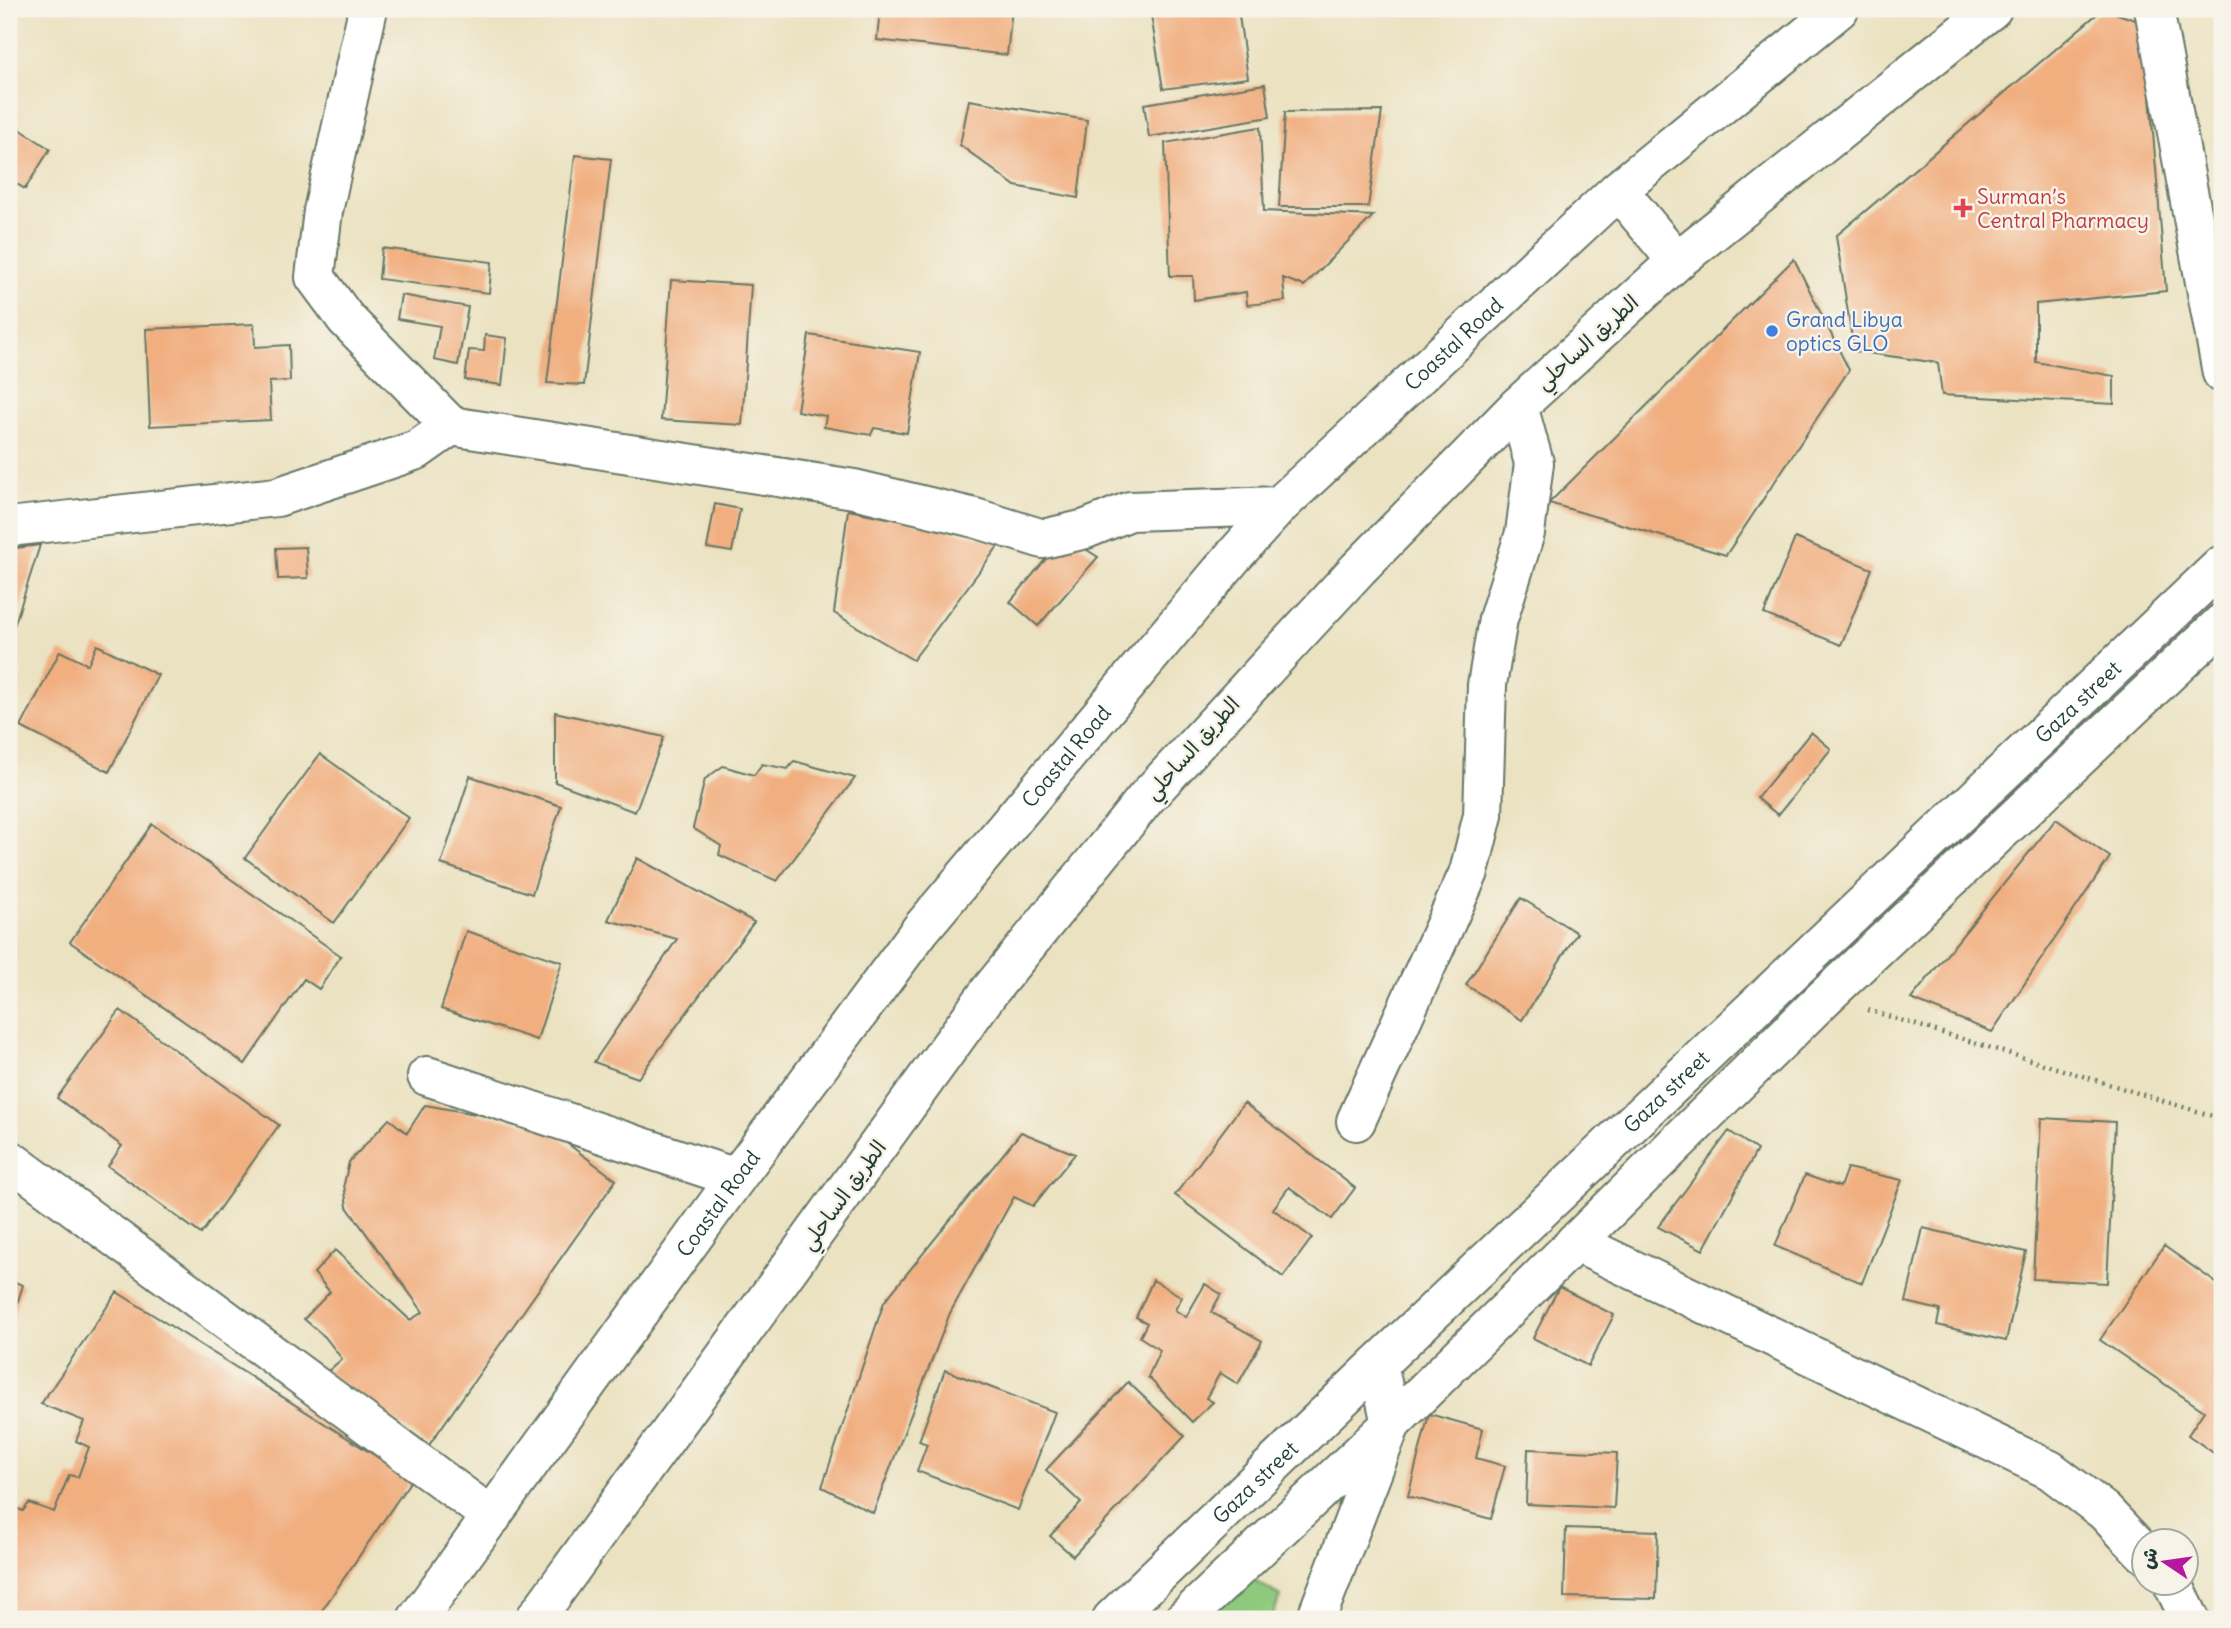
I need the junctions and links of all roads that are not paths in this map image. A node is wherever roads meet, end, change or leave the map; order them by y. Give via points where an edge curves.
1 (368, 9) edge
2 (1992, 9) edge
3 (2154, 9) edge
4 (1829, 12) edge
5 (1618, 190) junction
6 (1677, 261) junction
7 (2222, 373) edge
8 (1518, 405) junction
9 (451, 426) junction
10 (1279, 506) junction
11 (9, 527) edge
12 (2222, 565) edge
13 (2222, 623) edge
14 (427, 1076) dead end
15 (1356, 1121) dead end
16 (9, 1159) edge
17 (736, 1178) junction
18 (1575, 1242) junction
19 (1378, 1364) junction
20 (1391, 1424) junction
21 (492, 1517) junction
22 (2130, 1538) edge
23 (2178, 1596) edge
24 (417, 1619) edge
25 (535, 1619) edge
26 (1112, 1619) edge
27 (1184, 1619) edge
28 (1316, 1619) edge
29 (2190, 1619) edge

1 - 9 main road via 323,211 315,277 346,319
2 - 6 main road, الطريق الساحلي
3 - 7 main road
4 - 5 main road, Coastal Road
5 - 6 main road
5 - 10 main road, Coastal Road
6 - 8 main road, الطريق الساحلي
8 - 15 main road via 1534,463 1525,533 1498,619 1486,685 1483,815 1469,872
8 - 25 main road, الطريق الساحلي via 1330,598 1137,809 989,992
9 - 10 main road via 854,489 1043,539 1086,529 1130,511
9 - 11 main road via 417,450 277,497
10 - 17 main road, Coastal Road via 921,929
12 - 19 main road, Gaza street
13 - 18 main road, Gaza street via 1825,997
14 - 17 main road
16 - 21 main road
17 - 21 main road, Coastal Road
18 - 20 main road, Gaza street
18 - 22 main road via 2050,1470 2104,1511
19 - 20 main road
19 - 26 main road, Gaza street
20 - 27 main road, Gaza street
20 - 28 main road
21 - 24 main road, Coastal Road
23 - 29 main road

